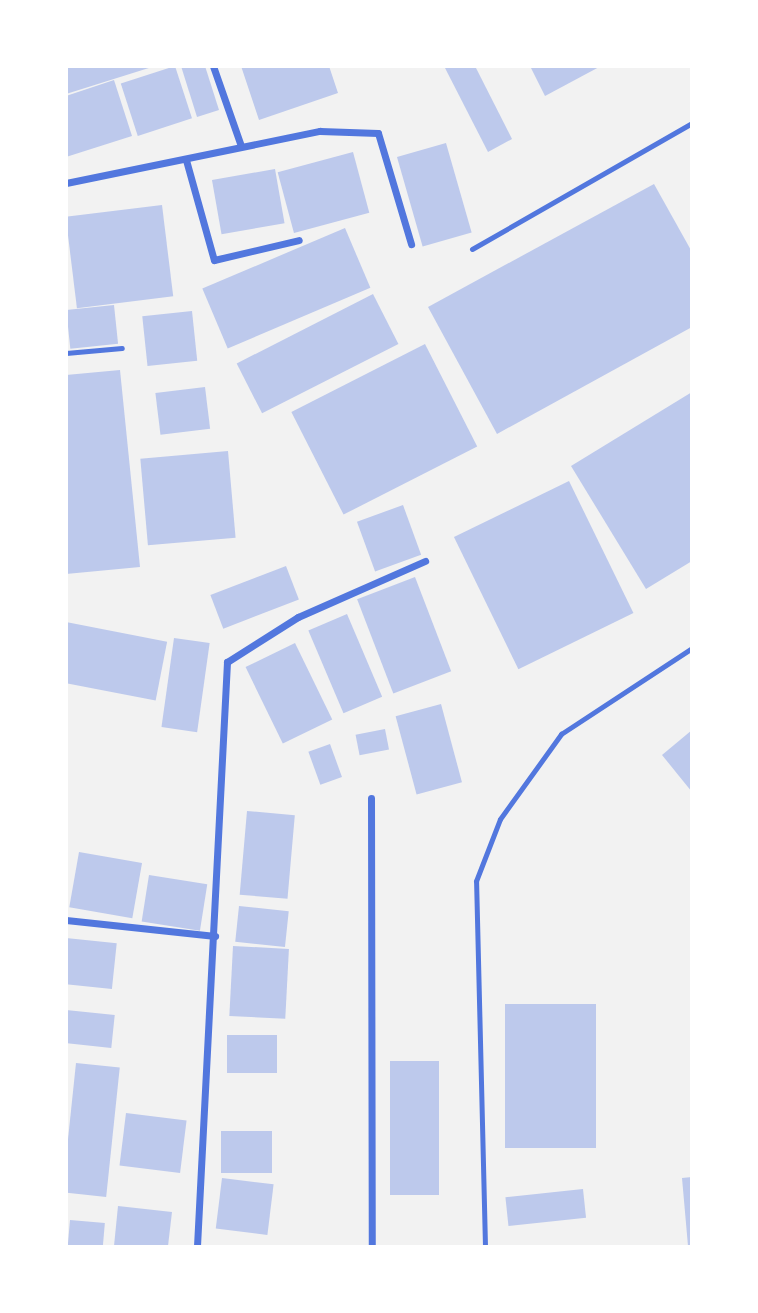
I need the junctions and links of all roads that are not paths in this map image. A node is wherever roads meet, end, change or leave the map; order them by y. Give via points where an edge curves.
1 (213, 66) edge
2 (691, 123) edge
3 (241, 146) junction
4 (186, 160) junction
5 (66, 183) edge
6 (299, 240) dead end
7 (411, 244) dead end
8 (472, 249) dead end
9 (122, 348) dead end
10 (66, 353) edge
11 (425, 561) dead end
12 (691, 648) edge
13 (371, 798) dead end
14 (66, 920) edge
15 (215, 936) junction
16 (197, 1247) edge
17 (372, 1247) edge
18 (485, 1247) edge

1 - 3 street
2 - 8 lane
3 - 4 street
3 - 7 street via 320,131 378,133
4 - 5 street
4 - 6 street via 214,260
9 - 10 lane
11 - 15 street via 298,617 227,662
12 - 18 lane via 561,734 500,819 476,881
13 - 17 street
14 - 15 street
15 - 16 street

